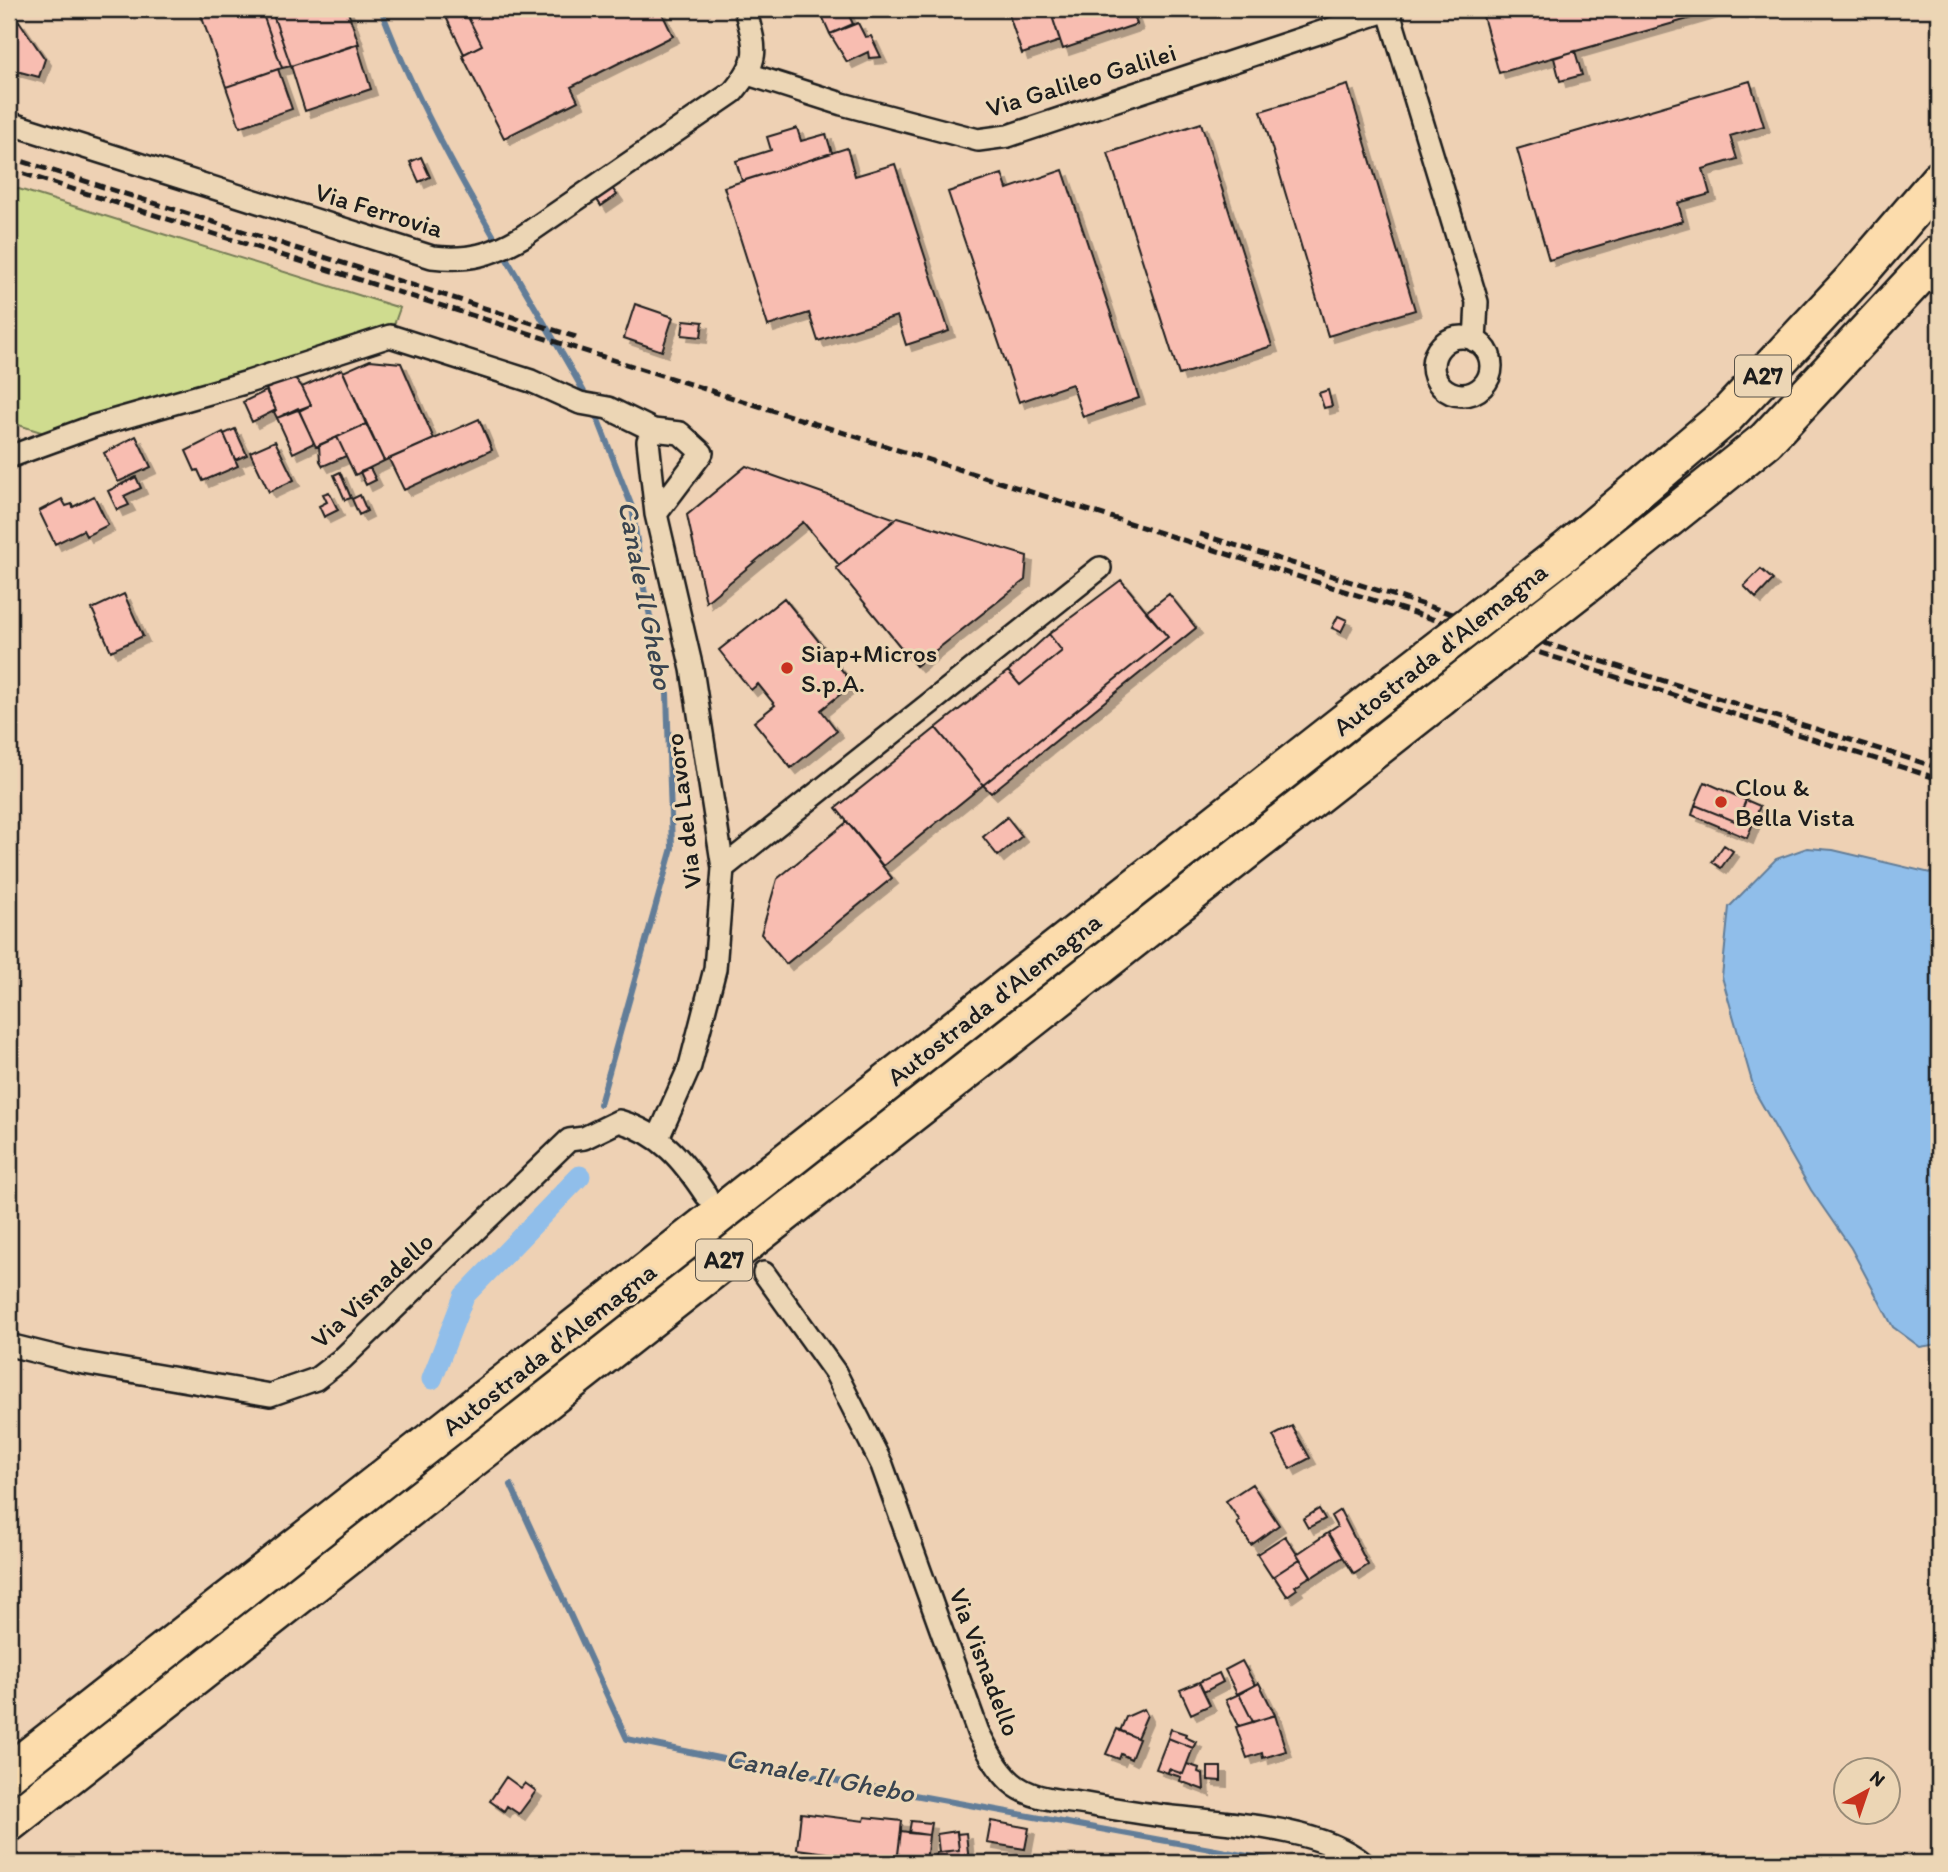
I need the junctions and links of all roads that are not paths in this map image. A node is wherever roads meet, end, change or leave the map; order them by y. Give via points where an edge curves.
1 (745, 9) edge
2 (1388, 9) edge
3 (748, 74) junction
4 (9, 123) edge
5 (1939, 180) edge
6 (1939, 254) edge
7 (1475, 341) dead end
8 (653, 430) junction
9 (9, 457) edge
10 (656, 514) junction
11 (1100, 568) dead end
12 (723, 868) junction
13 (657, 1138) junction
14 (706, 1195) dead end
15 (764, 1273) dead end
16 (9, 1345) edge
17 (9, 1773) edge
18 (9, 1823) edge
19 (1363, 1863) edge

1 - 3 street via 755,58
2 - 3 street, Via Galileo Galilei via 1008,136 978,140
2 - 7 street, Via Galileo Galilei via 1477,303
3 - 4 street, Via Ferrovia via 701,116 511,244 490,254 451,259 432,257
5 - 17 highway, Autostrada d'Alemagna / A27, bridge via 1727,415 1566,551
6 - 18 highway, Autostrada d'Alemagna / A27, bridge via 1766,440
8 - 9 street via 608,408 580,403 531,381 390,335 94,426
8 - 10 street, Via del Lavoro via 648,441
8 - 10 street via 680,433 702,453
10 - 12 street, Via del Lavoro via 692,669
11 - 12 street
12 - 13 street, Via del Lavoro via 715,969 690,1066
13 - 14 street, Via Visnadello via 684,1162
13 - 16 street, Via Visnadello via 619,1121 569,1140 342,1359 293,1389 270,1395 78,1362
15 - 19 street, Via Visnadello via 835,1372 882,1465 978,1732 1011,1782 1032,1796 1313,1839

